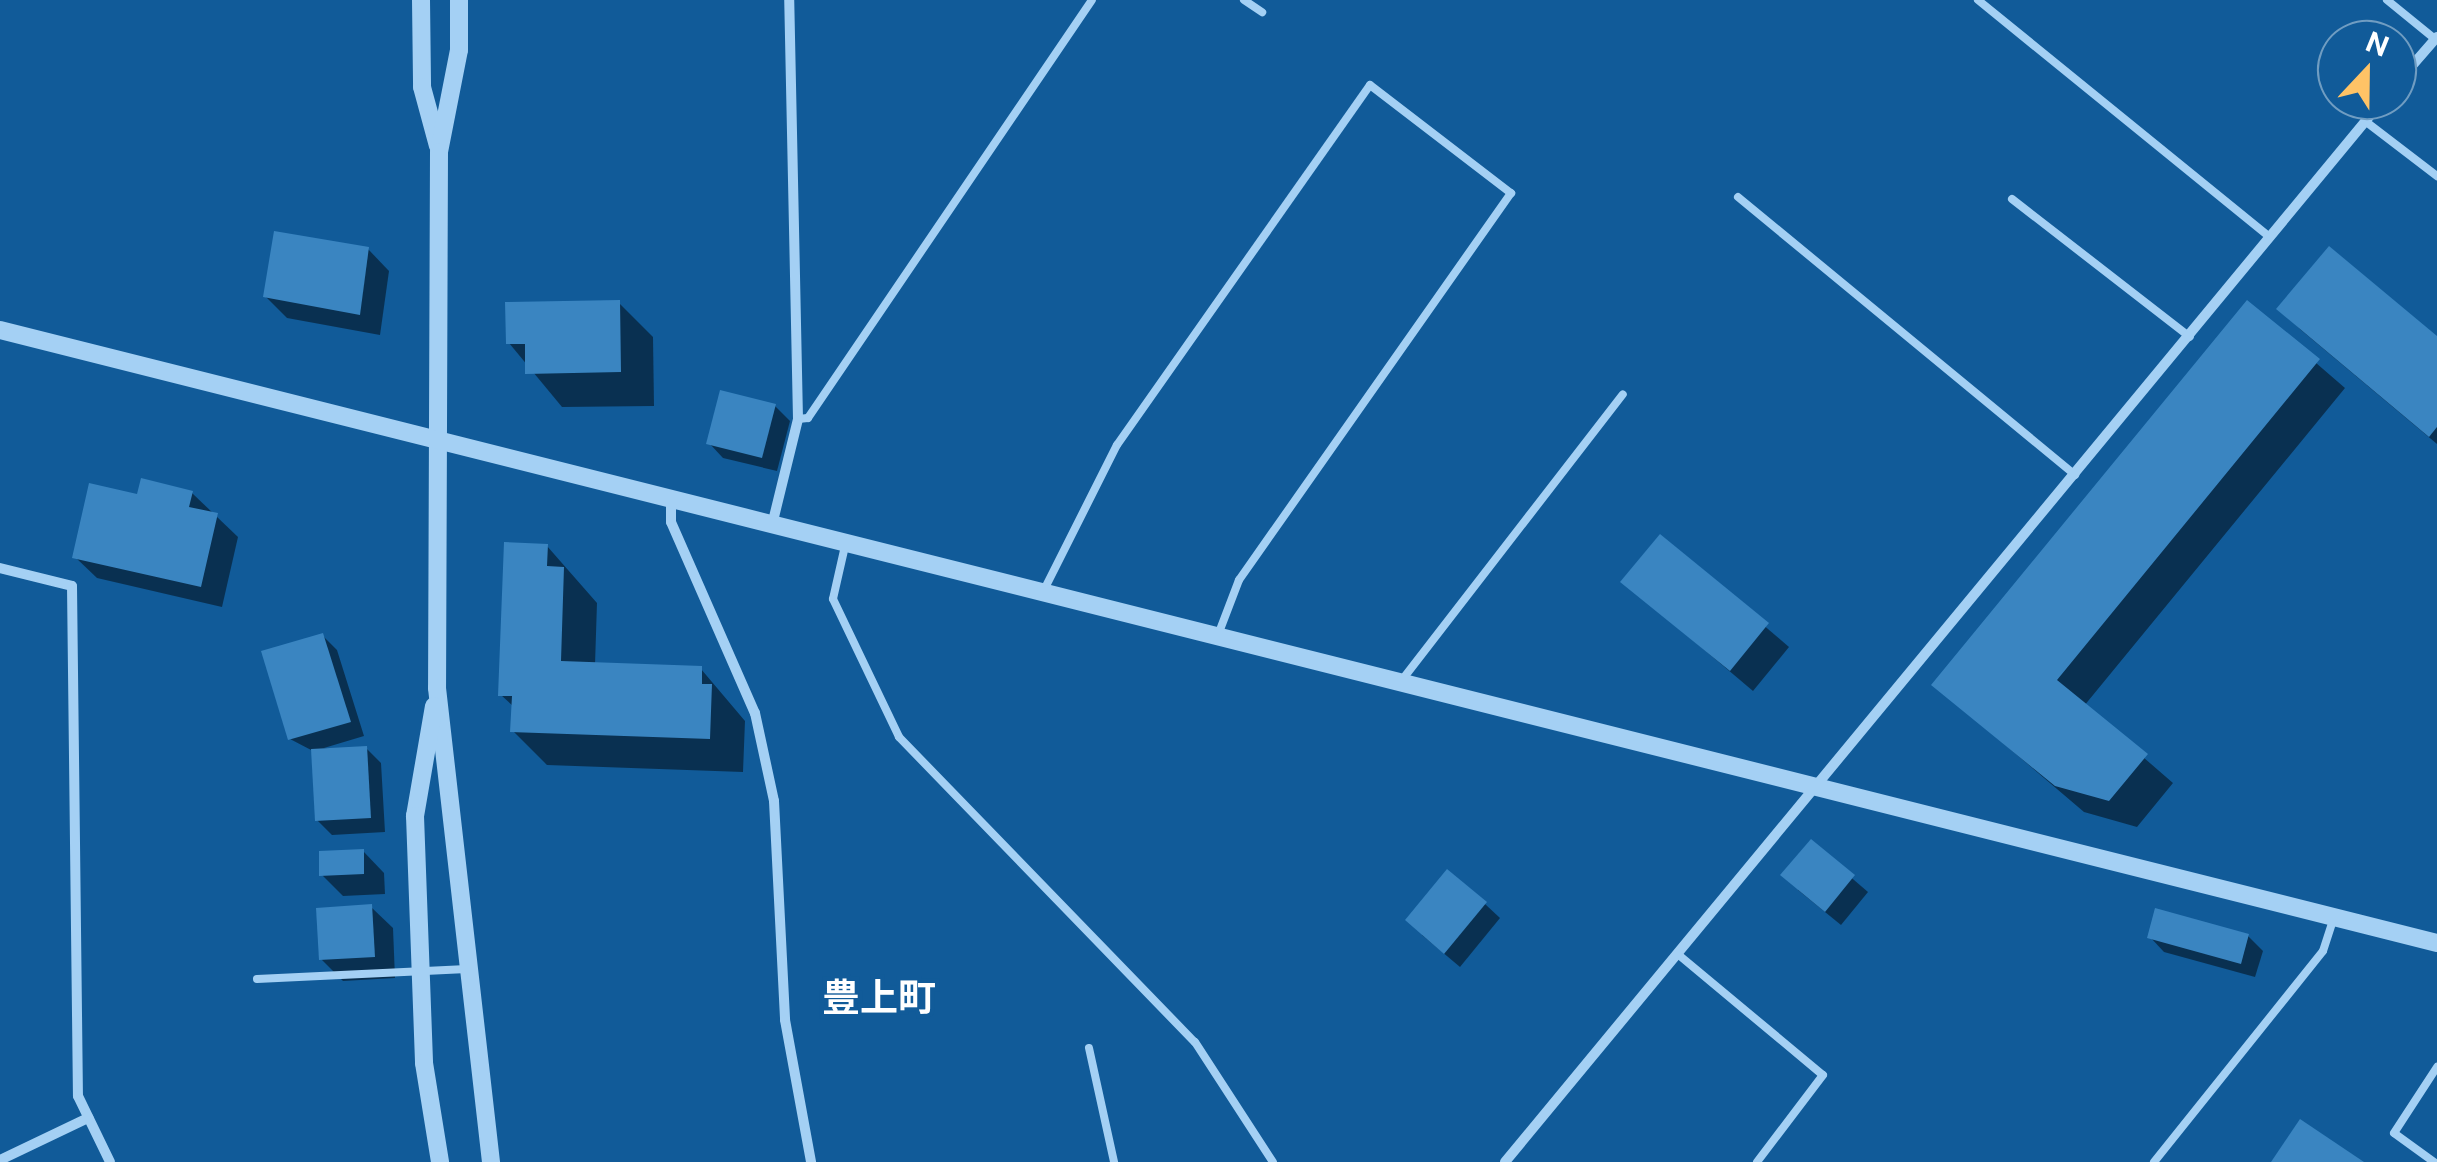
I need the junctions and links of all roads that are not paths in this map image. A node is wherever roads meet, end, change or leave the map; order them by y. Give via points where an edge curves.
1 (421, 0) edge
2 (459, 0) edge
3 (789, 0) edge
4 (1092, 0) edge
5 (1244, 0) edge
6 (1978, 0) edge
7 (2386, 0) edge
8 (1262, 12) dead end
9 (2436, 38) edge
10 (2417, 60) edge
11 (2365, 120) joint
12 (439, 152) junction
13 (2437, 176) edge
14 (1738, 197) dead end
15 (2012, 199) dead end
16 (2270, 237) junction
17 (0, 330) edge
18 (2190, 338) junction
19 (1624, 394) dead end
20 (798, 418) junction
21 (436, 439) junction
22 (2076, 475) junction
23 (671, 497) junction
24 (773, 521) junction
25 (847, 538) junction
26 (0, 568) edge
27 (1045, 588) junction
28 (1218, 636) junction
29 (1400, 684) junction
30 (437, 688) junction
31 (1818, 787) junction
32 (2334, 918) junction
33 (2437, 943) edge
34 (1680, 956) junction
35 (469, 968) junction
36 (419, 971) junction
37 (257, 979) dead end
38 (1089, 1048) dead end
39 (2437, 1067) edge
40 (88, 1118) junction
41 (0, 1160) edge
42 (110, 1162) edge
43 (440, 1162) edge
44 (491, 1162) edge
45 (811, 1162) edge
46 (1114, 1162) edge
47 (1273, 1162) edge
48 (1505, 1162) edge
49 (1757, 1162) edge
50 (2154, 1162) edge
51 (2434, 1162) edge

1 - 12 street via 422,87
2 - 12 street
3 - 20 street
4 - 20 lane via 808,418
5 - 8 lane
6 - 16 lane
7 - 9 lane
9 - 10 street
11 - 13 lane
11 - 16 street
12 - 21 street
14 - 22 lane
15 - 18 lane
16 - 18 street
17 - 21 street
18 - 22 street
19 - 29 lane via 1408,662
20 - 24 street
21 - 23 street
21 - 30 street
22 - 31 street
23 - 24 street
23 - 45 street via 671,522 755,713 774,800 786,1020
24 - 25 street
25 - 27 street
25 - 47 lane via 833,599 899,736 1195,1042
26 - 40 street via 72,586 78,1096
27 - 28 street
27 - 28 lane via 1117,445 1370,85 1512,193 1240,580
28 - 29 street
29 - 31 street
30 - 35 street
30 - 36 street via 415,816
31 - 32 street
31 - 34 street
32 - 33 street
32 - 50 lane via 2323,950
34 - 48 street
34 - 49 lane via 1823,1076
35 - 36 lane
35 - 44 street
36 - 37 lane
36 - 43 street
38 - 46 lane
39 - 51 lane via 2394,1134
40 - 41 street
40 - 42 street

